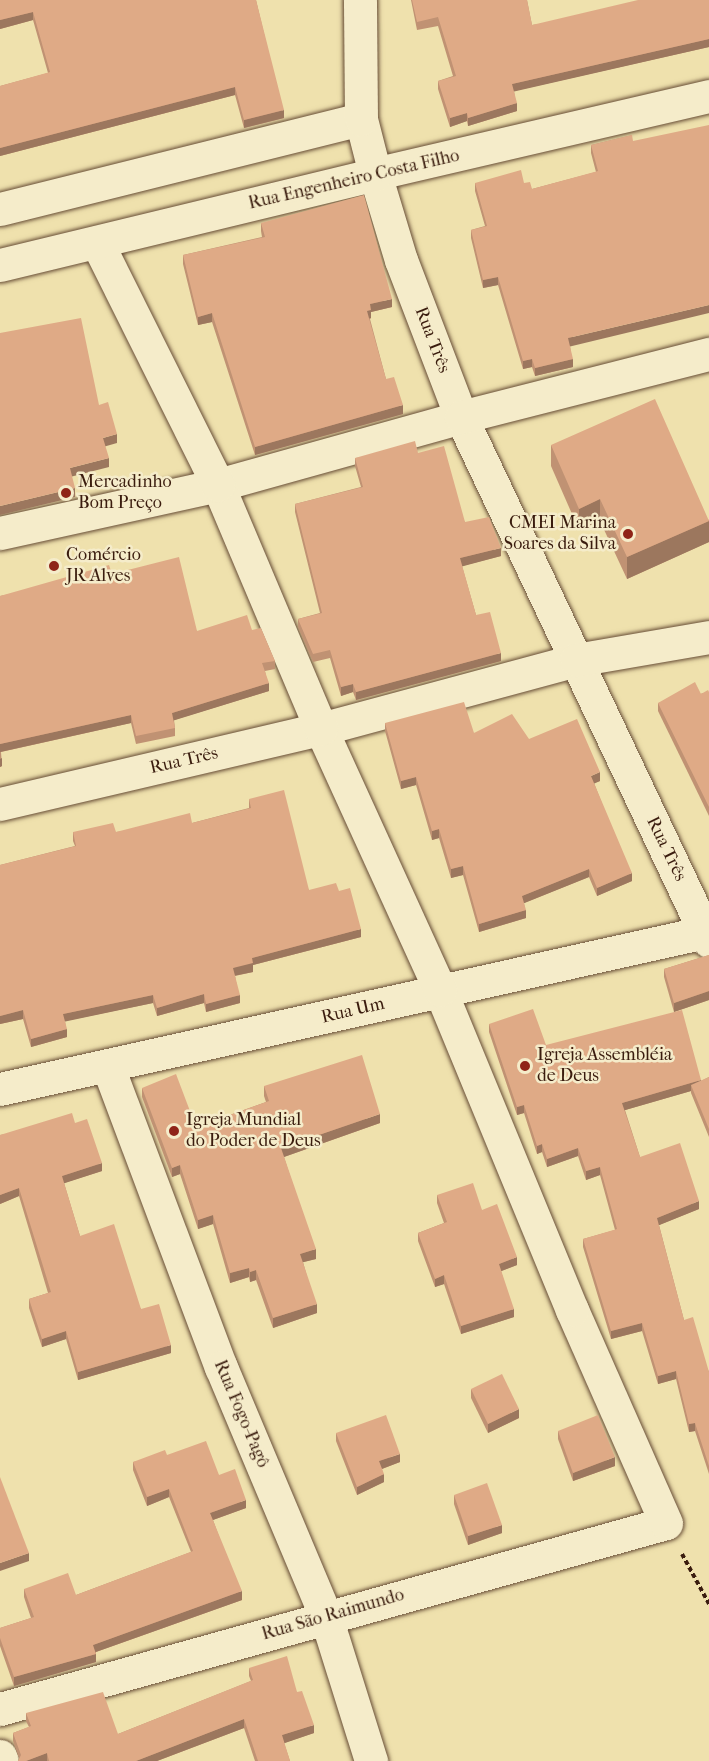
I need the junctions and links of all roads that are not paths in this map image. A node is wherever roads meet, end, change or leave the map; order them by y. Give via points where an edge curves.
1 (360, 0) edge
2 (709, 96) edge
3 (361, 119) junction
4 (375, 174) junction
5 (0, 209) edge
6 (97, 242) junction
7 (0, 265) edge
8 (709, 354) edge
9 (461, 417) junction
10 (218, 485) junction
11 (0, 533) edge
12 (709, 637) edge
13 (576, 660) junction
14 (321, 729) junction
15 (0, 804) edge
16 (707, 937) edge
17 (440, 990) junction
18 (108, 1067) junction
19 (0, 1089) edge
20 (326, 1617) junction
21 (0, 1709) edge
22 (0, 1756) edge
23 (2, 1761) edge
24 (371, 1761) edge

1 - 3 street, Rua Três
2 - 4 street, Rua Engenheiro Costa Filho
3 - 4 street, Rua Três
3 - 5 street
4 - 6 street, Rua Engenheiro Costa Filho
4 - 9 street, Rua Três via 401,260
6 - 7 street, Rua Engenheiro Costa Filho
6 - 10 street
8 - 9 street
9 - 10 street
9 - 13 street, Rua Três
10 - 11 street
10 - 14 street
12 - 13 street, Rua Três
13 - 14 street, Rua Três
13 - 16 street, Rua Três
14 - 15 street, Rua Três
14 - 17 street
16 - 17 street, Rua Um
17 - 18 street, Rua Um
17 - 20 street, Rua São Raimundo via 572,1310 666,1523
18 - 19 street, Rua Um
18 - 20 street, Rua Fogo-Pagô via 221,1367
20 - 21 street, Rua São Raimundo
20 - 24 street, Rua Fogo-Pagô
22 - 23 street

